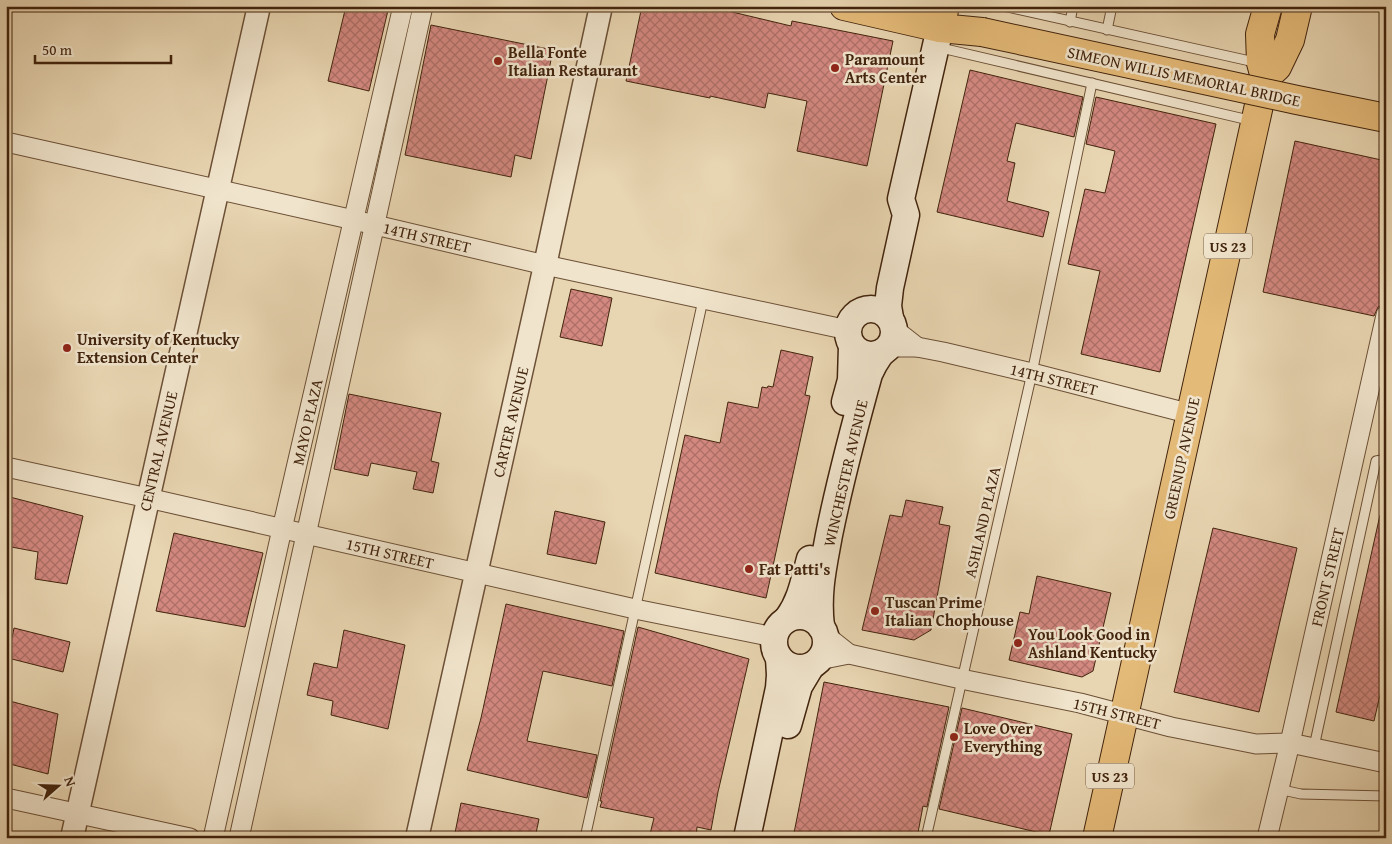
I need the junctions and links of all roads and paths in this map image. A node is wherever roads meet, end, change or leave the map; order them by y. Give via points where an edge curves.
1 (259, 6) edge
2 (404, 6) edge
3 (423, 6) edge
4 (601, 6) edge
5 (844, 6) edge
6 (1003, 6) edge
7 (1073, 6) edge
8 (1112, 6) edge
9 (1268, 6) edge
10 (1298, 6) edge
11 (1070, 22) junction
12 (940, 27) edge
13 (1106, 30) junction
14 (1267, 70) junction
15 (1092, 83) junction
16 (1386, 118) edge
17 (1255, 122) junction
18 (6, 142) edge
19 (217, 190) junction
20 (901, 199) junction
21 (354, 220) junction
22 (374, 225) junction
23 (545, 265) junction
24 (703, 300) junction
25 (1386, 315) edge
26 (854, 329) junction
27 (889, 337) junction
28 (1032, 373) junction
29 (1191, 414) junction
30 (1386, 459) edge
31 (6, 467) edge
32 (148, 498) junction
33 (282, 529) junction
34 (306, 534) junction
35 (476, 573) junction
36 (635, 609) junction
37 (823, 630) junction
38 (780, 638) junction
39 (849, 654) junction
40 (815, 663) junction
41 (961, 679) junction
42 (1125, 715) junction
43 (1290, 742) junction
44 (1314, 747) junction
45 (1386, 763) edge
46 (1278, 789) junction
47 (1386, 796) edge
48 (6, 798) edge
49 (77, 814) junction
50 (72, 838) edge
51 (190, 838) edge
52 (213, 838) edge
53 (239, 838) edge
54 (417, 838) edge
55 (585, 838) edge
56 (747, 838) edge
57 (761, 838) edge
58 (926, 838) edge
59 (1097, 838) edge
60 (1267, 838) edge

1 - 19 street, CENTRAL AVENUE
2 - 21 street, MAYO PLAZA
3 - 22 street, MAYO PLAZA
4 - 23 street, CARTER AVENUE
5 - 12 main road, SIMEON WILLIS MEMORIAL BRIDGE
6 - 11 lane
7 - 11 lane
8 - 13 lane
9 - 14 main road, GREENUP AVENUE / US 23 via 1260,34
10 - 14 main road, GREENUP AVENUE / US 23 via 1290,40
11 - 13 lane
12 - 15 lane
12 - 16 main road, SIMEON WILLIS MEMORIAL BRIDGE, bridge via 982,32
12 - 20 main road, WINCHESTER AVENUE
13 - 14 lane
14 - 17 main road, GREENUP AVENUE / US 23
15 - 17 lane
15 - 28 lane, ASHLAND PLAZA
17 - 29 main road, GREENUP AVENUE / US 23
18 - 19 street, 14TH STREET
19 - 21 street, 14TH STREET
19 - 32 street, CENTRAL AVENUE
20 - 26 main road, WINCHESTER AVENUE via 889,210 869,298
20 - 27 main road, WINCHESTER AVENUE via 906,215 890,288
21 - 22 street, 14TH STREET
21 - 33 street, MAYO PLAZA
22 - 23 street, 14TH STREET
22 - 34 street, MAYO PLAZA
23 - 24 street, 14TH STREET
23 - 35 street, CARTER AVENUE
24 - 26 street, 14TH STREET
24 - 36 lane
25 - 43 street, FRONT STREET
26 - 27 main road via 858,352 865,355 874,356
26 - 27 main road via 869,309 877,309 884,313
26 - 38 main road, WINCHESTER AVENUE via 851,380 811,553 797,606
27 - 28 street, 14TH STREET via 917,347
27 - 37 main road, WINCHESTER AVENUE via 869,374 836,502 819,590
28 - 29 street, 14TH STREET
28 - 41 lane, ASHLAND PLAZA
29 - 42 main road, GREENUP AVENUE / US 23
30 - 44 lane via 1376,462
31 - 32 street, 15TH STREET
32 - 33 street, 15TH STREET
32 - 49 street, CENTRAL AVENUE
33 - 34 street, 15TH STREET
33 - 52 street, MAYO PLAZA
34 - 35 street, 15TH STREET
34 - 53 street, MAYO PLAZA
35 - 36 street, 15TH STREET
35 - 54 street, CARTER AVENUE
36 - 38 street, 15TH STREET
36 - 55 lane
37 - 38 main road via 814,620 797,616
37 - 39 street, 15TH STREET
37 - 40 main road via 824,653
38 - 40 main road via 785,664 802,668
38 - 56 main road, WINCHESTER AVENUE via 778,688
39 - 40 street, 15TH STREET
39 - 41 street, 15TH STREET
40 - 57 main road via 796,692
41 - 42 street, 15TH STREET
41 - 58 lane, ASHLAND PLAZA
42 - 43 street, 15TH STREET via 1256,744
42 - 59 main road, GREENUP AVENUE / US 23
43 - 44 street, 15TH STREET
43 - 46 street, FRONT STREET
44 - 45 street, 15TH STREET
46 - 47 lane via 1301,794
46 - 60 street, FRONT STREET
48 - 49 street
49 - 50 street, CENTRAL AVENUE
49 - 51 street

